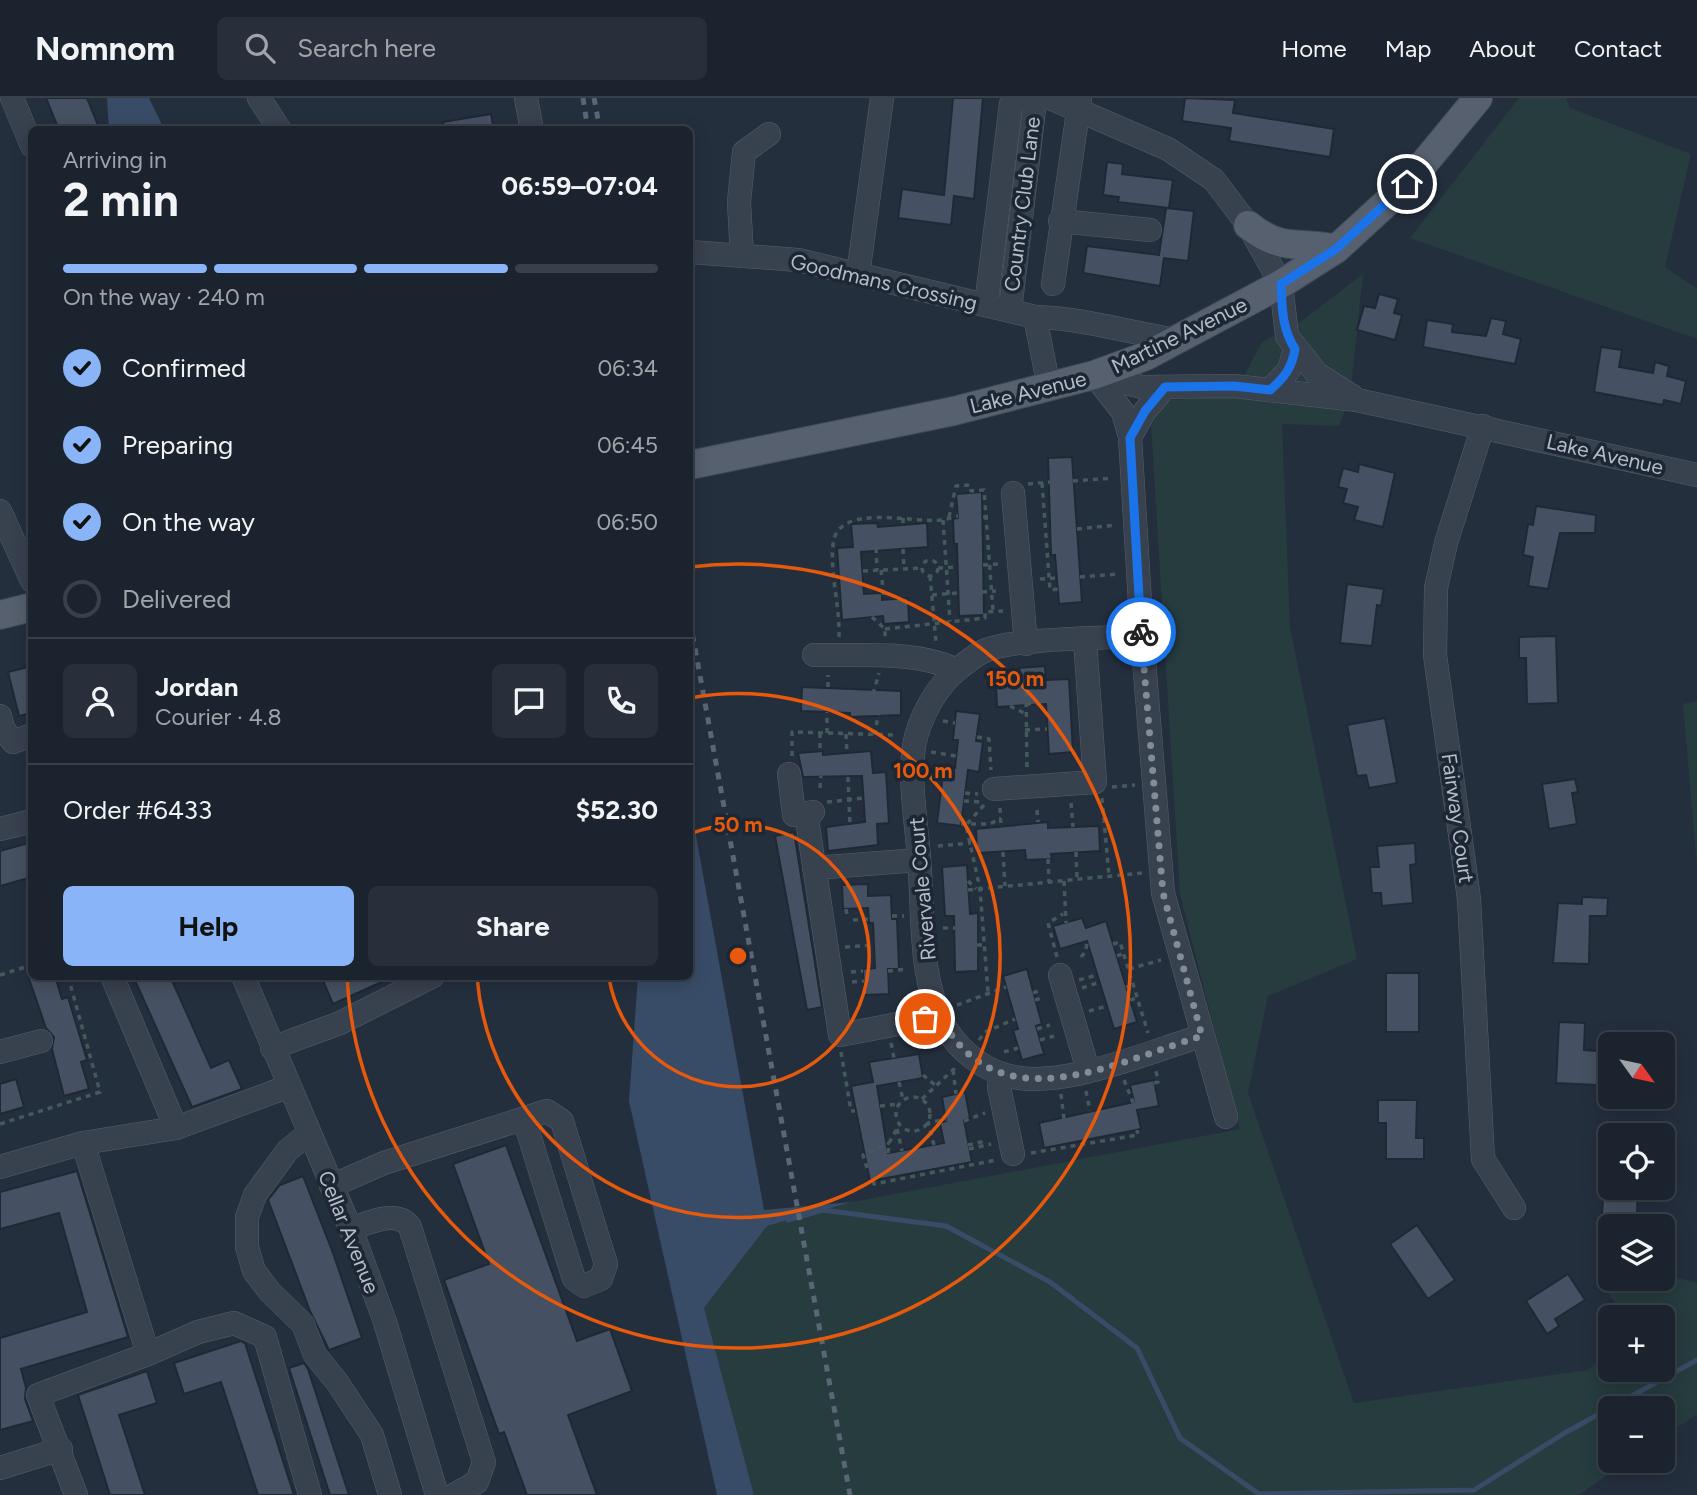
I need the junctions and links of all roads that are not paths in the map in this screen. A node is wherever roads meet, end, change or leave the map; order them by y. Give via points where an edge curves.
1 (12, 98) edge
2 (259, 98) edge
3 (526, 98) edge
4 (882, 98) edge
5 (1018, 98) edge
6 (1030, 98) edge
7 (1050, 98) edge
8 (1478, 98) edge
9 (1080, 103) edge
10 (277, 126) edge
11 (531, 126) edge
12 (769, 134) dead end
13 (28, 136) edge
14 (1060, 221) junction
15 (1248, 225) junction
16 (1150, 230) dead end
17 (1336, 249) junction
18 (693, 253) edge
19 (742, 256) junction
20 (858, 275) junction
21 (1053, 284) dead end
22 (1281, 284) junction
23 (986, 305) junction
24 (1010, 310) junction
25 (1035, 317) junction
26 (1177, 340) junction
27 (1295, 349) junction
28 (1094, 375) junction
29 (1049, 387) junction
30 (1165, 387) junction
31 (1270, 390) junction
32 (1357, 400) junction
33 (1483, 426) junction
34 (1130, 438) junction
35 (693, 464) edge
36 (1697, 475) edge
37 (1013, 493) dead end
38 (0, 511) edge
39 (28, 572) edge
40 (28, 608) edge
41 (0, 615) edge
42 (1142, 636) junction
43 (1085, 640) junction
44 (1026, 643) junction
45 (814, 655) dead end
46 (947, 666) junction
47 (0, 716) edge
48 (28, 736) edge
49 (789, 774) road end
50 (990, 796) road end
51 (28, 822) edge
52 (0, 829) edge
53 (919, 854) junction
54 (814, 867) junction
55 (1060, 969) road end
56 (114, 980) edge
57 (245, 980) edge
58 (425, 980) edge
59 (939, 1014) junction
60 (1202, 1036) junction
61 (41, 1041) dead end
62 (272, 1048) junction
63 (0, 1052) edge
64 (1088, 1070) junction
65 (1001, 1074) junction
66 (287, 1087) junction
67 (1226, 1117) dead end
68 (524, 1119) junction
69 (176, 1128) junction
70 (308, 1134) junction
71 (83, 1143) junction
72 (1013, 1154) dead end
73 (0, 1167) edge
74 (331, 1186) junction
75 (1514, 1208) dead end
76 (350, 1229) junction
77 (148, 1354) junction
78 (61, 1449) junction
79 (0, 1468) edge
80 (76, 1495) edge
81 (310, 1495) edge
82 (390, 1495) edge
83 (437, 1495) edge
84 (454, 1495) edge

1 - 13 street
2 - 10 street
3 - 11 street
4 - 20 street
5 - 23 street, Country Club Lane via 1011,104
6 - 24 street, Country Club Lane via 1034,109
7 - 9 street
8 - 17 main road, Martine Avenue via 1407,184
9 - 14 street
9 - 15 street via 1191,161 1214,180
12 - 19 street via 744,152 739,202
14 - 16 street
14 - 21 street
15 - 17 main road via 1283,245
15 - 22 street
17 - 22 main road, Martine Avenue
18 - 19 street, Goodmans Crossing
19 - 20 street, Goodmans Crossing via 798,260
20 - 23 street, Goodmans Crossing
22 - 26 main road, Martine Avenue
22 - 27 street via 1283,322
23 - 24 street, Goodmans Crossing
24 - 25 street, Goodmans Crossing
25 - 26 street, Goodmans Crossing via 1070,318
25 - 29 street
26 - 28 main road, Martine Avenue
27 - 31 street via 1289,370
27 - 32 street via 1317,374
28 - 29 main road, Lake Avenue
28 - 30 street, Lake Avenue via 1142,387
28 - 34 street via 1122,412
29 - 35 main road, Lake Avenue
30 - 31 street, Lake Avenue
30 - 34 street
31 - 32 street, Lake Avenue
32 - 33 street, Lake Avenue
33 - 36 street, Lake Avenue
33 - 75 street, Fairway Court via 1446,543 1439,577 1435,655 1469,899 1483,1159
34 - 42 street
37 - 44 street
38 - 39 street
40 - 41 main road
42 - 43 street, Rivervale Court
42 - 60 street via 1163,893
43 - 44 street, Rivervale Court
43 - 50 street via 1095,782 1029,786
44 - 46 street, Rivervale Court via 985,650
45 - 46 street
46 - 53 street, Rivervale Court via 917,736 913,781
47 - 48 street via 13,742
49 - 54 street via 793,815 814,809
51 - 52 street
53 - 54 street
53 - 59 street, Rivervale Court via 928,968
54 - 59 street via 840,1035
55 - 64 street
56 - 69 street
57 - 62 street, Cellar Avenue
58 - 62 street via 340,1023
59 - 65 street, Rivervale Court via 960,1062
60 - 64 street, Rivervale Court
60 - 67 street
61 - 63 street
62 - 66 street, Cellar Avenue
64 - 65 street, Rivervale Court via 1040,1081
65 - 72 street via 999,1087
66 - 69 street
66 - 70 street, Cellar Avenue
68 - 68 street via 547,1111 562,1121 606,1264 601,1279 584,1286 574,1279
68 - 74 street via 384,1163
69 - 71 street
70 - 74 street, Cellar Avenue
70 - 82 street via 288,1150 255,1195 247,1217 247,1247 254,1271 303,1324 315,1355 372,1435
71 - 73 street
71 - 77 street
74 - 76 street, Cellar Avenue
76 - 83 street, Cellar Avenue via 385,1322
76 - 84 street via 388,1217 410,1227 484,1462 477,1482
77 - 78 street via 38,1395
77 - 81 street via 198,1332 234,1323 265,1337
78 - 79 street
78 - 80 street

